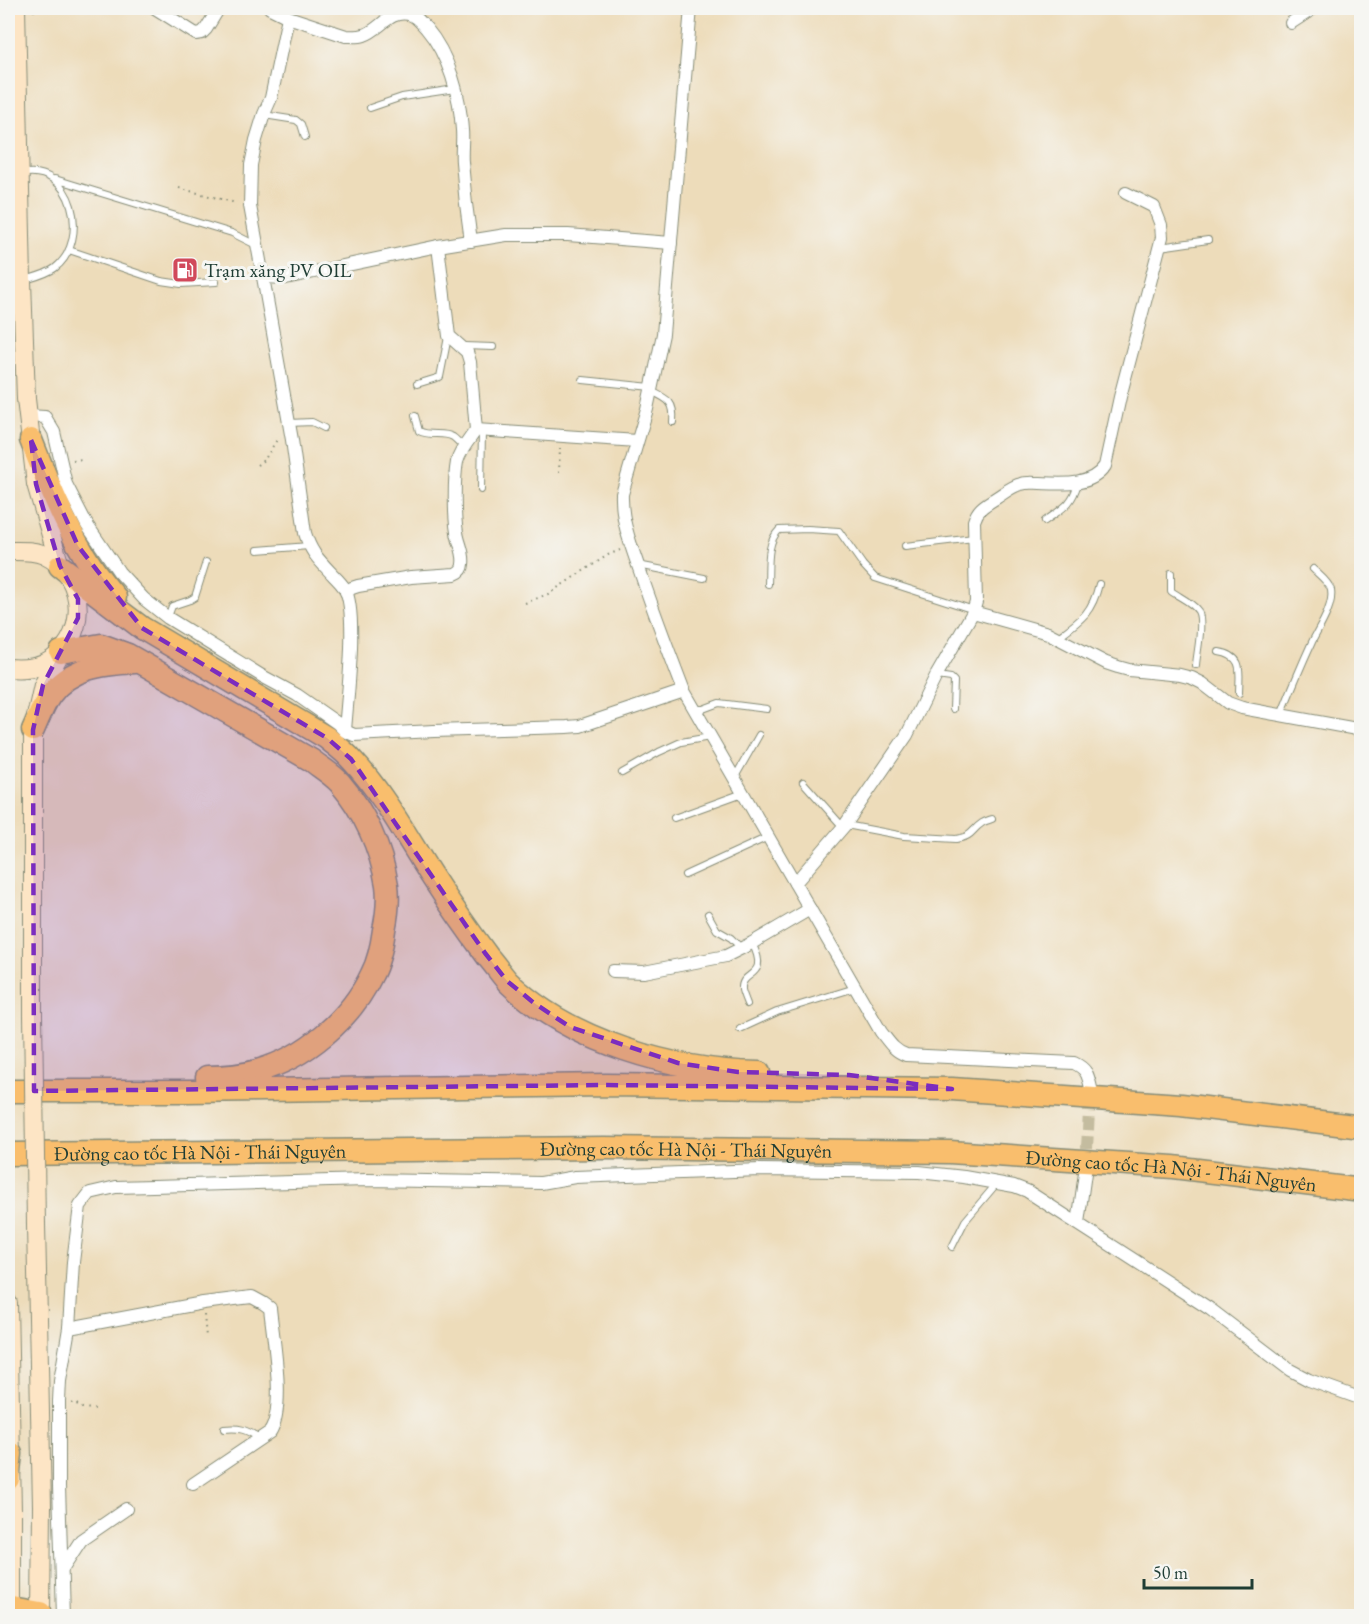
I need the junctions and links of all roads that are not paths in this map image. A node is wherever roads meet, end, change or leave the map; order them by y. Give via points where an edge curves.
1 (16, 8) edge
2 (155, 8) edge
3 (219, 8) edge
4 (270, 8) edge
5 (691, 8) edge
6 (1314, 8) edge
7 (288, 17) junction
8 (1291, 23) dead end
9 (456, 89) junction
10 (370, 108) dead end
11 (264, 114) junction
12 (305, 137) dead end
13 (20, 174) junction
14 (55, 179) junction
15 (1126, 193) dead end
16 (471, 240) junction
17 (1208, 240) dead end
18 (671, 243) junction
19 (257, 245) junction
20 (438, 246) junction
21 (1159, 247) junction
22 (69, 250) junction
23 (263, 277) junction
24 (22, 281) junction
25 (216, 282) dead end
26 (448, 336) junction
27 (460, 345) junction
28 (493, 347) dead end
29 (583, 380) dead end
30 (417, 384) dead end
31 (651, 389) junction
32 (28, 416) junction
33 (415, 416) dead end
34 (673, 422) dead end
35 (290, 426) junction
36 (324, 428) dead end
37 (479, 431) junction
38 (31, 440) junction
39 (637, 441) junction
40 (464, 447) junction
41 (1078, 483) junction
42 (481, 490) dead end
43 (1045, 521) dead end
44 (974, 538) junction
45 (309, 546) junction
46 (905, 546) dead end
47 (258, 550) dead end
48 (8, 552) edge
49 (206, 562) dead end
50 (638, 565) junction
51 (60, 566) junction
52 (1313, 569) dead end
53 (1171, 573) dead end
54 (704, 578) dead end
55 (768, 584) dead end
56 (1099, 584) dead end
57 (346, 592) junction
58 (973, 611) junction
59 (168, 618) junction
60 (142, 628) junction
61 (1058, 637) junction
62 (61, 652) junction
63 (1220, 652) dead end
64 (141, 662) junction
65 (8, 668) edge
66 (1194, 671) junction
67 (936, 676) junction
68 (684, 691) junction
69 (1238, 699) junction
70 (695, 709) junction
71 (767, 709) dead end
72 (953, 709) dead end
73 (1281, 715) junction
74 (33, 730) junction
75 (1362, 730) edge
76 (345, 731) junction
77 (759, 735) dead end
78 (711, 737) junction
79 (622, 773) dead end
80 (734, 778) junction
81 (803, 782) dead end
82 (743, 793) junction
83 (674, 818) dead end
84 (992, 819) dead end
85 (844, 826) junction
86 (768, 837) junction
87 (685, 875) dead end
88 (795, 883) junction
89 (810, 909) junction
90 (708, 914) dead end
91 (747, 946) junction
92 (613, 971) dead end
93 (856, 988) junction
94 (747, 1004) dead end
95 (740, 1029) dead end
96 (8, 1077) edge
97 (1091, 1088) tunnel mouth
98 (952, 1089) junction
99 (8, 1091) edge
100 (1362, 1127) edge
101 (570, 1148) junction
102 (8, 1154) edge
103 (8, 1168) edge
104 (1085, 1173) tunnel mouth
105 (998, 1182) junction
106 (1362, 1190) edge
107 (1078, 1223) junction
108 (952, 1247) dead end
109 (8, 1304) edge
110 (69, 1328) junction
111 (1362, 1399) edge
112 (224, 1429) dead end
113 (260, 1438) junction
114 (11, 1454) junction
115 (8, 1479) edge
116 (193, 1484) dead end
117 (126, 1509) dead end
118 (62, 1569) junction
119 (11, 1611) edge
120 (49, 1616) edge

1 - 13 main road
2 - 3 street via 196,34 206,29
4 - 7 street
5 - 18 street
6 - 8 street
7 - 9 street via 356,36 366,35 398,13 415,16 435,38
7 - 11 street
9 - 10 lane via 402,97
9 - 16 street
11 - 12 lane via 296,120 302,124
11 - 19 street via 251,165 250,207
13 - 14 lane
13 - 24 main road
14 - 19 lane via 232,233
14 - 22 lane via 68,196 73,212 75,230
15 - 21 street via 1154,207 1161,225
16 - 18 street via 506,235 568,235
16 - 20 street
17 - 21 lane
18 - 31 street via 663,334
19 - 23 street
20 - 23 street via 286,278
20 - 26 street
21 - 41 street via 1105,466 1100,474
22 - 24 lane via 55,268
22 - 25 lane via 161,281
23 - 35 street
24 - 32 main road
26 - 27 street
26 - 30 lane via 440,377
27 - 28 lane
27 - 37 street via 470,362
29 - 31 lane
31 - 34 lane via 672,404
31 - 39 street
32 - 38 main road
32 - 59 street via 49,421 66,484 87,525 119,572
33 - 40 lane via 418,431 452,436
35 - 36 lane via 312,423
35 - 45 street
37 - 39 street
37 - 40 street
37 - 42 lane
38 - 51 main road via 36,484
38 - 60 highway via 78,546 105,586
39 - 50 street via 622,494 622,508
40 - 57 street via 456,479 456,529 464,558 460,572 358,586
41 - 43 lane via 1070,503
41 - 44 street via 1017,485 977,512
44 - 46 lane
44 - 58 street
45 - 47 lane
45 - 57 street
48 - 51 main road via 25,550 44,555
49 - 59 lane via 195,597 172,606
50 - 54 lane
50 - 68 street
51 - 60 highway
51 - 62 main road via 78,599 73,636
52 - 73 lane via 1328,584 1330,602
53 - 66 lane via 1171,591 1199,613
55 - 58 lane via 771,543 779,530 839,531 875,578
56 - 61 lane via 1089,611
57 - 76 street via 351,627
58 - 61 street
58 - 67 street
59 - 76 street via 297,695
60 - 98 highway via 327,738 351,759 507,981 570,1027 678,1063 738,1072 849,1075
61 - 66 street via 1106,663 1129,670 1180,675
62 - 64 highway via 101,645
62 - 65 main road via 44,664
62 - 74 main road via 43,685
63 - 69 lane via 1235,657 1237,662
64 - 74 highway via 105,664 64,679 49,696
64 - 96 highway via 311,760 338,781 372,834 380,857 387,887 381,949 360,997 339,1021 307,1048 258,1071 226,1077
66 - 69 street via 1202,683 1228,703
67 - 72 lane via 954,681
67 - 85 street via 907,735
68 - 70 street
68 - 76 street via 574,727 354,735
69 - 73 street
70 - 71 lane via 719,703
70 - 78 street
73 - 75 street
74 - 120 main road, bridge via 36,1225 42,1506
77 - 80 lane
78 - 79 lane via 681,742
78 - 80 street
80 - 82 street
81 - 85 lane
82 - 83 lane
82 - 86 street
84 - 85 lane via 965,838 956,839 904,836
85 - 88 street
86 - 87 lane
86 - 88 street
88 - 89 street
89 - 91 street
89 - 93 street
90 - 91 lane via 717,930
91 - 92 street via 726,956 644,972
91 - 94 lane via 757,953 759,966 743,984
93 - 95 lane via 777,1012
93 - 97 street via 881,1032 899,1053 1074,1063 1083,1067
98 - 99 highway via 606,1086
98 - 100 highway via 1181,1105
101 - 102 highway, Đường cao tốc Hà Nội - Thái Nguyên
101 - 103 highway via 480,1163
101 - 106 highway, Đường cao tốc Hà Nội - Thái Nguyên via 950,1152 1173,1167
104 - 107 street
105 - 107 street via 1027,1191
105 - 108 lane via 965,1221
105 - 110 street via 919,1172 760,1170 575,1177 541,1183 367,1180 116,1187 90,1193 80,1206
107 - 111 street via 1210,1309 1290,1370
109 - 114 main road
110 - 113 street via 203,1303 252,1297 263,1303 270,1308 279,1399 273,1426
110 - 118 street via 59,1401
112 - 113 lane via 236,1427
113 - 116 street
114 - 115 highway
114 - 119 main road
117 - 118 street via 81,1540
118 - 120 street
119 - 120 highway

